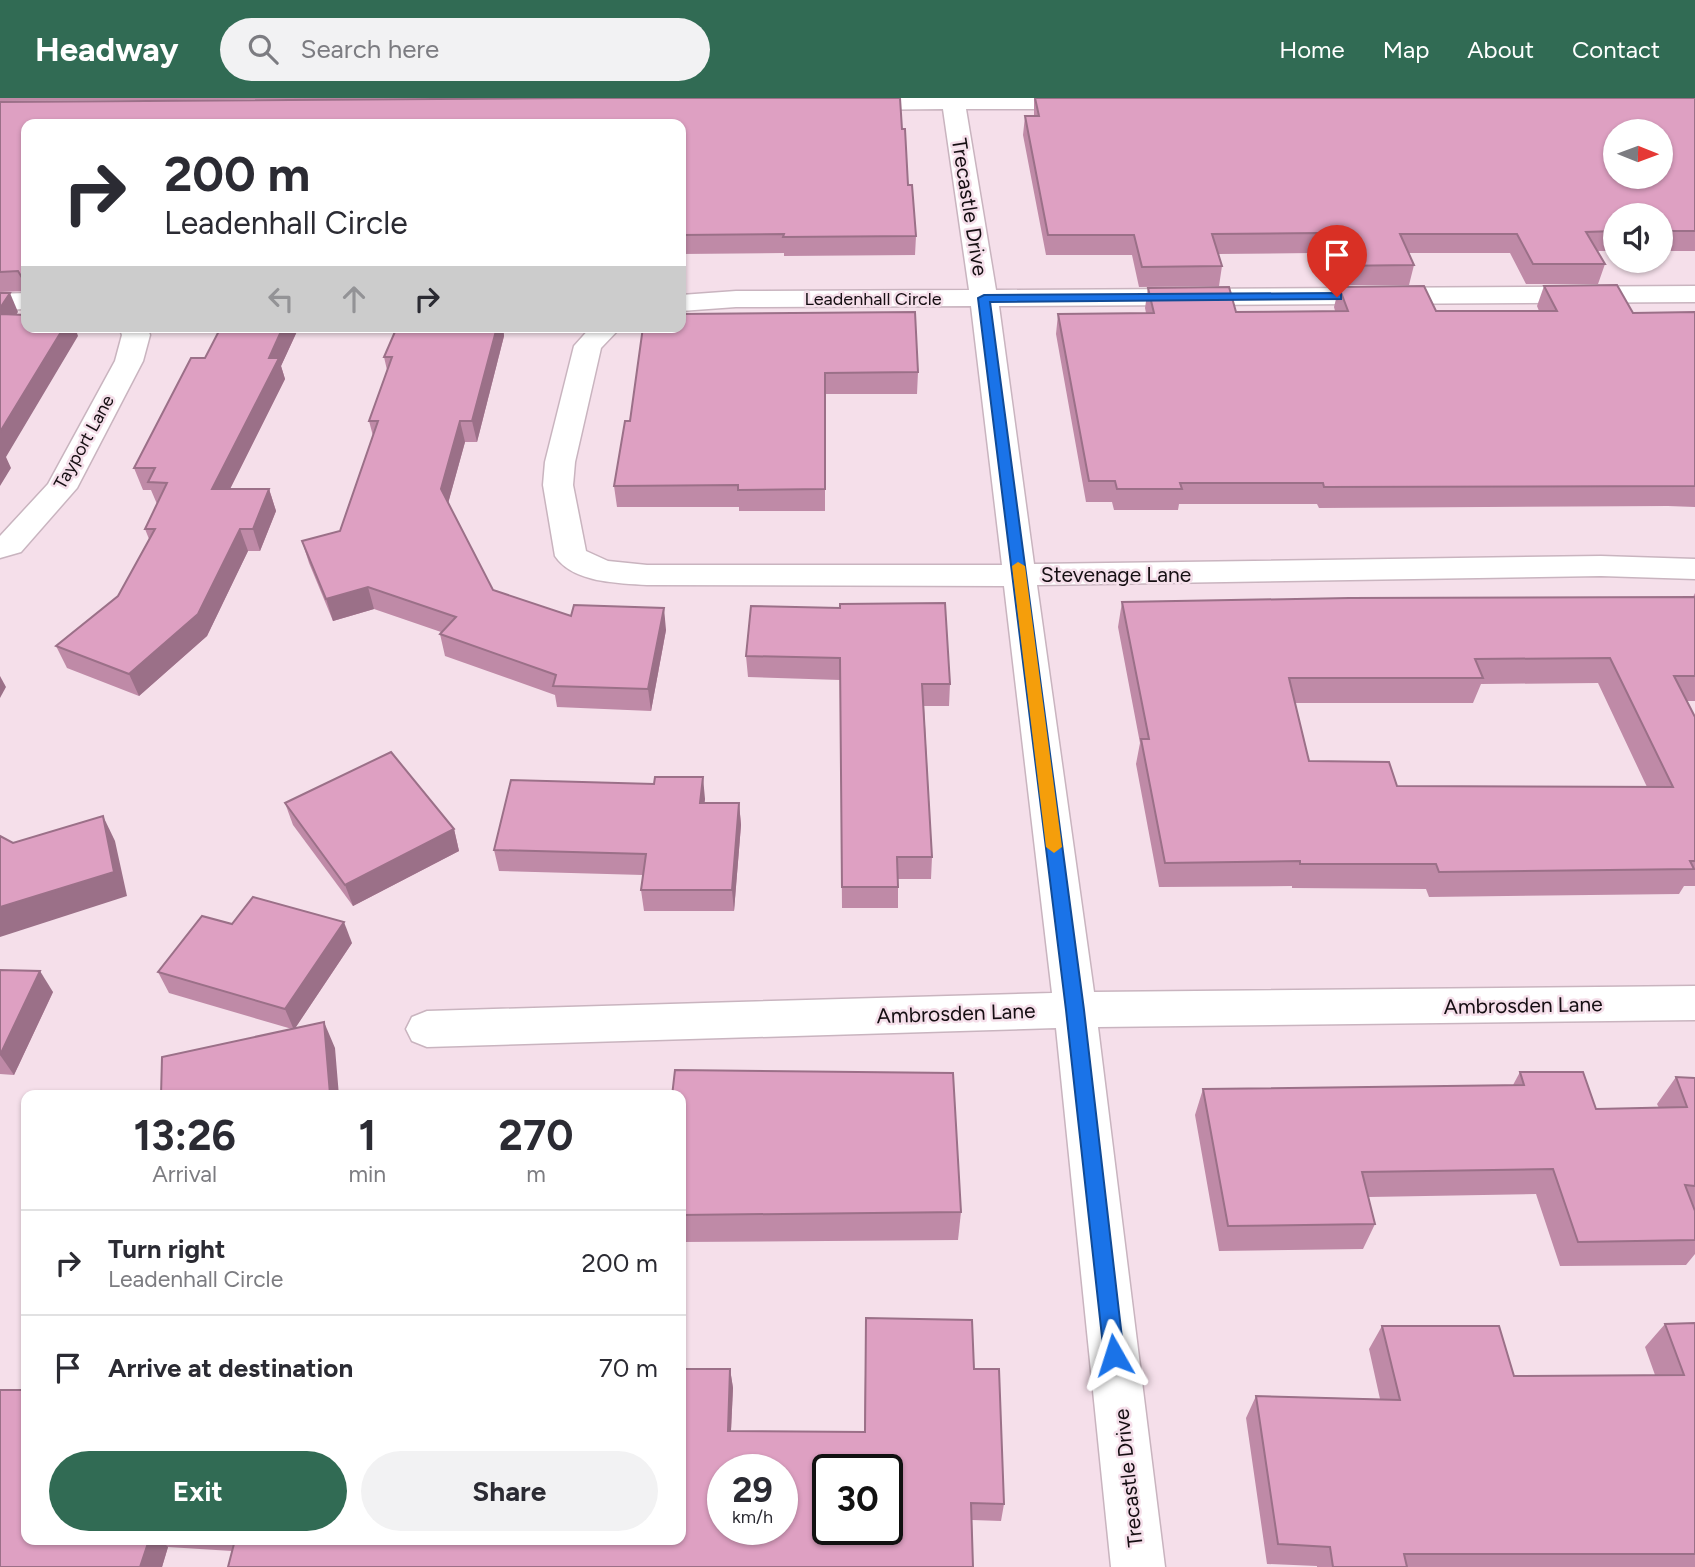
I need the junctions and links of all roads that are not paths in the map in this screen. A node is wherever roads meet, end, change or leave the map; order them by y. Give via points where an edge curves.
1 (953, 100) edge
2 (1107, 102) edge
3 (829, 104) edge
4 (1695, 294) edge
5 (984, 298) junction
6 (21, 301) edge
7 (0, 302) edge
8 (686, 303) edge
9 (135, 333) edge
10 (601, 333) edge
11 (5, 547) edge
12 (1695, 569) edge
13 (1020, 575) junction
14 (1695, 1003) edge
15 (1075, 1010) junction
16 (427, 1029) dead end
17 (1138, 1567) edge

1 - 2 street
1 - 3 street
1 - 5 street, Trecastle Drive
4 - 5 street, Leadenhall Circle
5 - 8 street, Leadenhall Circle
5 - 13 street, Trecastle Drive
6 - 7 street
9 - 11 street, Tayport Lane via 129,361 61,488
10 - 13 street, Stevenage Lane via 588,346 560,462 558,485 571,555 602,571 647,575
12 - 13 street, Stevenage Lane via 1601,566
13 - 15 street, Trecastle Drive
14 - 15 street, Ambrosden Lane
15 - 16 street, Ambrosden Lane
15 - 17 street, Trecastle Drive

